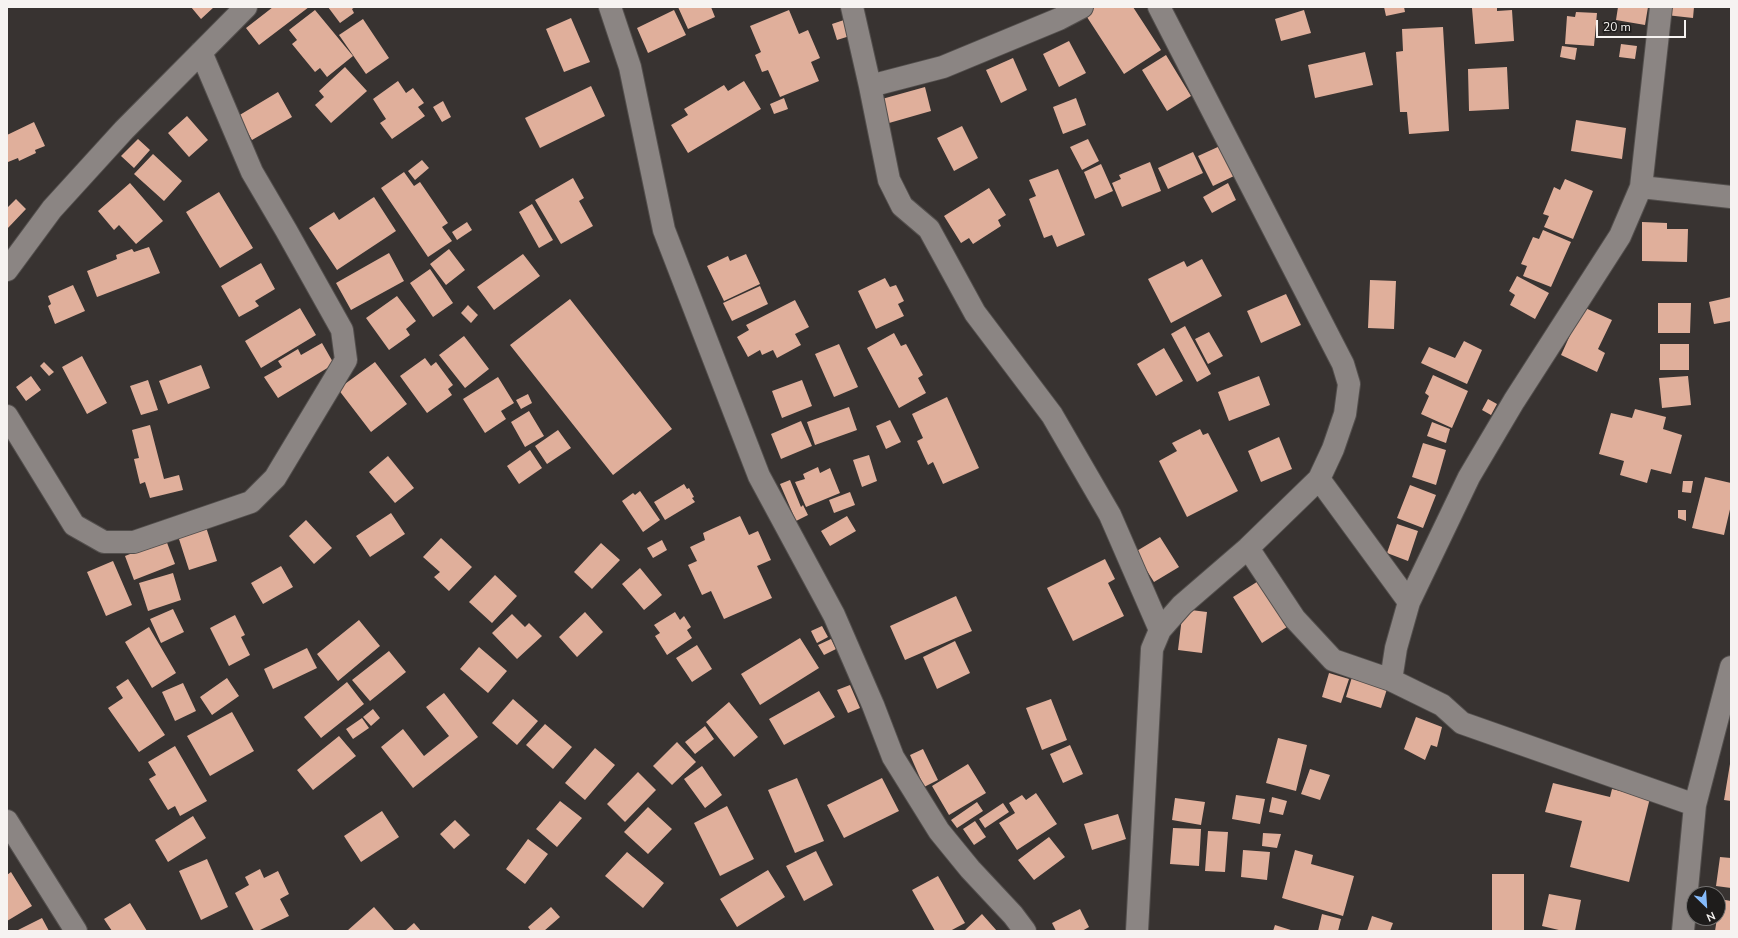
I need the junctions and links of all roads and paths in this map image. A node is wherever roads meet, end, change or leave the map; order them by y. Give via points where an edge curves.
1 (246, 7) edge
2 (610, 7) edge
3 (852, 7) edge
4 (1082, 7) edge
5 (1159, 7) edge
6 (1661, 7) edge
7 (201, 52) junction
8 (870, 86) junction
9 (1641, 188) junction
10 (1731, 197) edge
11 (7, 270) edge
12 (7, 416) edge
13 (1319, 479) junction
14 (1248, 548) junction
15 (1409, 602) junction
16 (1160, 630) junction
17 (1731, 667) edge
18 (1391, 680) junction
19 (1695, 805) junction
20 (7, 821) edge
21 (76, 931) edge
22 (1025, 931) edge
23 (1137, 931) edge
24 (1683, 931) edge

1 - 7 street
2 - 22 street via 630,67 664,230 759,476 834,615 892,757 938,831
3 - 8 street
4 - 8 street via 1059,20 943,67
5 - 13 street via 1343,364 1349,384 1345,414
6 - 9 street
7 - 11 street via 124,130 52,209
7 - 12 street via 252,172 342,330 346,360 275,478 251,502 134,542 104,542 74,525
8 - 16 street via 889,180 902,206 929,229 975,313 1052,415 1110,515
9 - 10 street
9 - 15 street via 1620,236 1469,476
13 - 14 street
13 - 15 street
14 - 16 street via 1182,605
14 - 18 street via 1295,620 1333,660
15 - 18 street via 1396,648
16 - 23 street via 1152,649
17 - 19 street
18 - 19 street via 1442,704 1462,723
19 - 24 street
20 - 21 street

